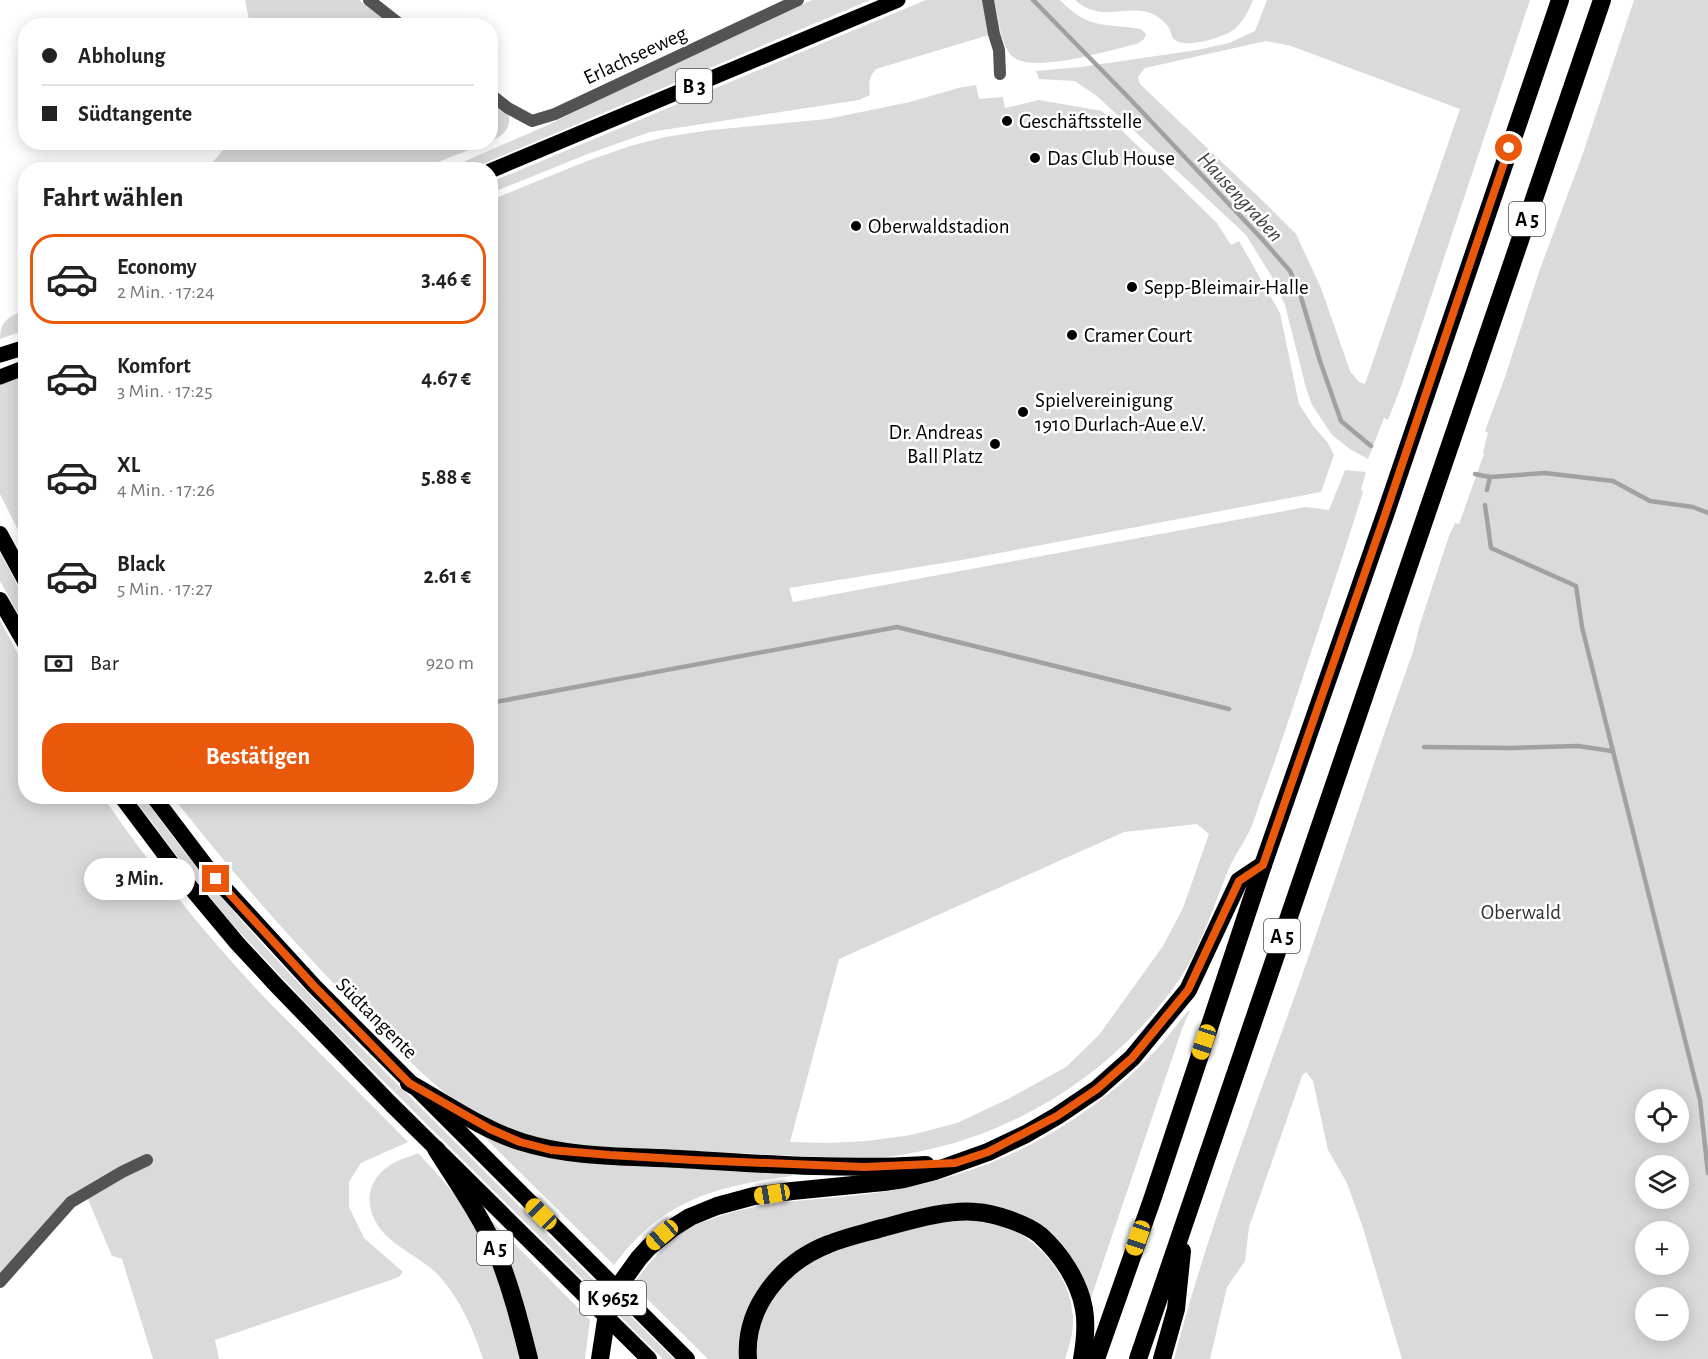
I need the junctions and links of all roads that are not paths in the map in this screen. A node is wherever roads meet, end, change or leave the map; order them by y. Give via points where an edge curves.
1 (369, 0) edge
2 (798, 0) edge
3 (898, 0) edge
4 (988, 0) edge
5 (1560, 0) edge
6 (1602, 0) edge
7 (392, 18) edge
8 (1000, 74) dead end
9 (498, 100) edge
10 (498, 168) edge
11 (18, 350) edge
12 (0, 355) edge
13 (18, 370) edge
14 (0, 377) edge
15 (0, 534) edge
16 (18, 567) edge
17 (0, 600) edge
18 (18, 631) edge
19 (127, 804) edge
20 (159, 804) edge
21 (1263, 865) junction
22 (409, 1083) junction
23 (436, 1149) junction
24 (147, 1160) dead end
25 (955, 1163) junction
26 (1184, 1219) junction
27 (0, 1282) edge
28 (529, 1359) edge
29 (600, 1359) edge
30 (649, 1359) edge
31 (687, 1359) edge
32 (748, 1359) edge
33 (1082, 1359) edge
34 (1096, 1359) edge
35 (1138, 1359) edge
36 (1162, 1359) edge

1 - 7 street
2 - 9 street, Erlachseeweg via 555,114 531,122
3 - 10 main road, B 3
4 - 8 street
5 - 21 highway, A 5
6 - 26 highway, A 5
11 - 12 main road
13 - 14 main road
15 - 16 highway
17 - 18 highway
19 - 23 highway, K 9652 via 237,943
20 - 22 highway, Südtangente via 254,922
21 - 25 highway via 1239,881 1188,990 1132,1058 1097,1089 1057,1116 988,1152
21 - 34 highway, A 5
22 - 25 highway via 490,1129 551,1150 828,1167
22 - 31 highway, Südtangente / K 9652
23 - 28 highway, A 5 via 497,1253
23 - 30 highway, K 9652
24 - 27 street via 71,1202
25 - 29 highway, K 9652 via 904,1179 737,1200 690,1217 649,1247 629,1271 606,1320
26 - 35 highway, A 5
26 - 36 highway, A 5 via 1176,1309
32 - 33 highway via 750,1330 766,1292 778,1276 810,1252 912,1220 976,1212 1008,1219 1039,1234 1059,1256 1074,1279 1084,1308 1086,1338

